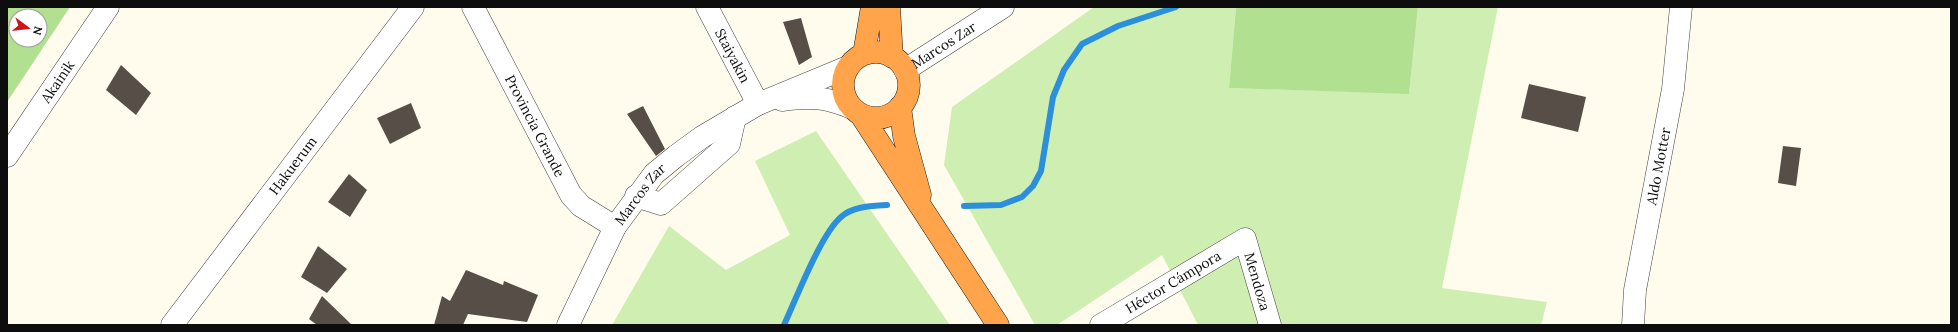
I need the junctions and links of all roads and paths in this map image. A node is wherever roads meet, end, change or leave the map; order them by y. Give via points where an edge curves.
1 (108, 7) edge
2 (413, 7) edge
3 (473, 7) edge
4 (707, 7) edge
5 (872, 7) edge
6 (889, 7) edge
7 (1003, 7) edge
8 (1681, 7) edge
9 (856, 61) junction
10 (898, 64) junction
11 (758, 104) junction
12 (900, 107) junction
13 (857, 111) junction
14 (7, 156) edge
15 (928, 214) junction
16 (615, 227) junction
17 (1244, 239) joint
18 (172, 325) edge
19 (568, 325) edge
20 (998, 325) edge
21 (1101, 325) edge
22 (1270, 325) edge
23 (1633, 325) edge

1 - 14 street, Akainik
2 - 18 street, Hakuerum
3 - 16 street, Provincia Grande via 571,195 581,206
4 - 11 street, Staiyakin
5 - 9 highway
6 - 10 highway
7 - 10 street, Marcos Zar
8 - 23 street, Aldo Motter via 1672,89 1635,290
9 - 10 highway via 878,53
9 - 11 street, Marcos Zar
9 - 13 highway via 843,84 844,93
10 - 12 highway via 908,80 908,89
11 - 13 street, Marcos Zar via 806,97 832,100
11 - 16 street, Marcos Zar via 676,156 654,174
12 - 13 highway via 882,118 872,118
12 - 15 highway via 904,136
13 - 15 highway
15 - 20 highway
16 - 19 street, Marcos Zar
17 - 21 street, Héctor Cámpora
17 - 22 street, Mendoza

